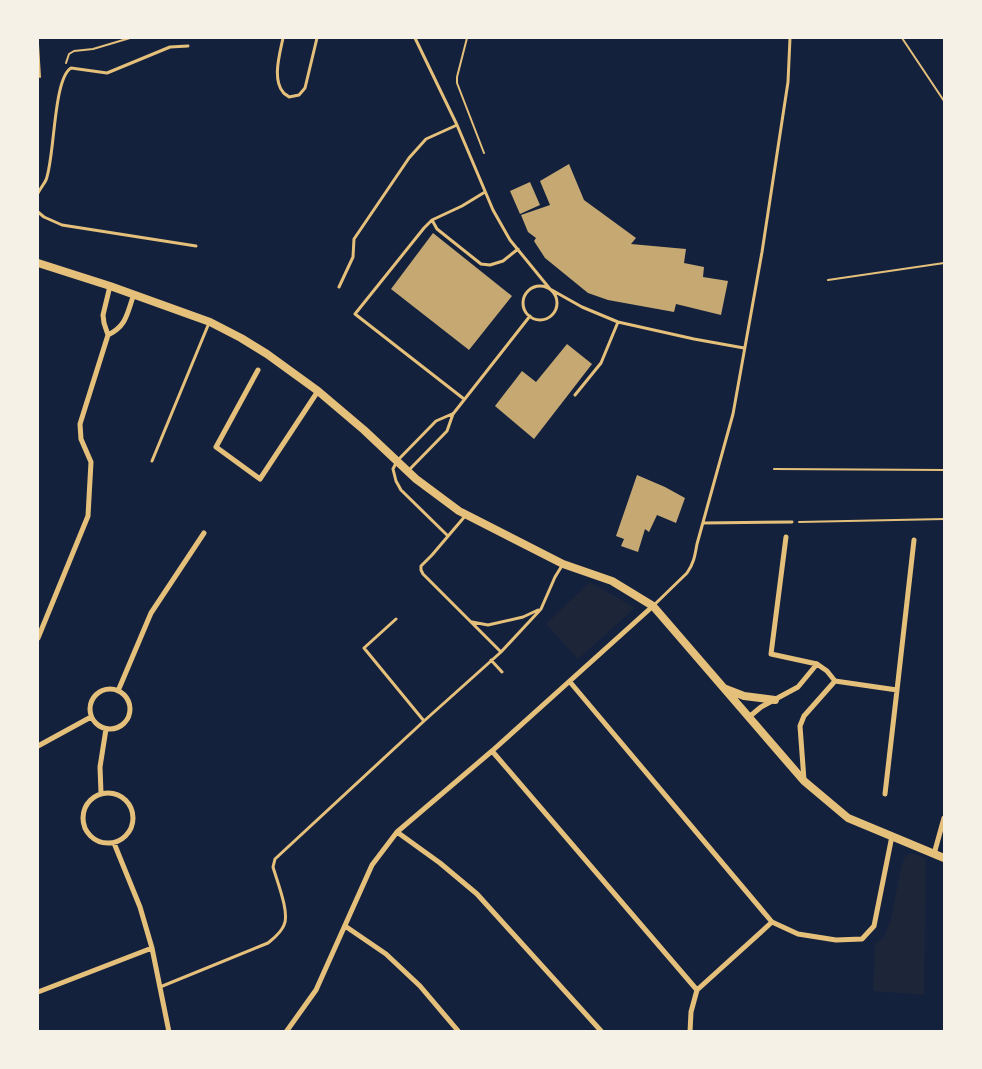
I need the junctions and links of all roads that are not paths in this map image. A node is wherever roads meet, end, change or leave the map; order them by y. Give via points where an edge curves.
1 (284, 38) edge
2 (316, 38) edge
3 (415, 38) edge
4 (790, 38) edge
5 (188, 46) dead end
6 (457, 125) junction
7 (486, 192) junction
8 (38, 193) edge
9 (38, 212) edge
10 (432, 220) junction
11 (196, 246) dead end
12 (518, 249) junction
13 (38, 263) edge
14 (110, 286) junction
15 (339, 287) dead end
16 (550, 289) junction
17 (134, 294) junction
18 (530, 316) junction
19 (210, 322) junction
20 (618, 322) junction
21 (108, 335) junction
22 (745, 348) junction
23 (258, 370) dead end
24 (318, 391) junction
25 (575, 395) dead end
26 (464, 399) junction
27 (453, 414) junction
28 (397, 460) junction
29 (152, 461) dead end
30 (408, 471) junction
31 (466, 514) junction
32 (792, 522) road end
33 (703, 523) junction
34 (204, 533) dead end
35 (448, 536) junction
36 (786, 536) dead end
37 (914, 540) dead end
38 (563, 564) junction
39 (652, 606) junction
40 (541, 609) junction
41 (396, 619) dead end
42 (472, 622) junction
43 (38, 638) edge
44 (501, 652) junction
45 (491, 660) junction
46 (817, 664) junction
47 (502, 672) dead end
48 (835, 681) junction
49 (570, 682) junction
50 (725, 689) junction
51 (897, 690) junction
52 (118, 691) junction
53 (775, 700) junction
54 (91, 716) junction
55 (749, 716) junction
56 (424, 721) junction
57 (106, 729) junction
58 (38, 746) edge
59 (492, 751) junction
60 (804, 781) junction
61 (101, 793) junction
62 (884, 794) dead end
63 (944, 818) edge
64 (397, 832) junction
65 (892, 836) junction
66 (114, 843) junction
67 (934, 854) junction
68 (944, 858) edge
69 (772, 922) junction
70 (345, 926) junction
71 (152, 948) junction
72 (160, 987) junction
73 (697, 990) junction
74 (38, 992) edge
75 (169, 1032) edge
76 (286, 1032) edge
77 (459, 1032) edge
78 (602, 1032) edge
79 (690, 1032) edge

1 - 2 lane via 277,70 278,81 289,97 299,95 305,88
3 - 6 lane
4 - 22 lane via 788,82
5 - 8 lane via 170,47 107,73 71,68 66,71 60,89 46,180
6 - 7 lane
6 - 15 lane via 426,139 409,158 354,239 353,257
7 - 10 lane
7 - 12 lane via 493,210
9 - 11 lane via 62,225
10 - 12 lane via 437,229 481,264 503,261
10 - 26 lane via 355,314
12 - 16 lane
13 - 14 street
14 - 17 street
14 - 21 street via 104,314
16 - 18 lane via 535,286 524,297 524,308
16 - 18 lane via 556,298 554,313 540,320
16 - 20 lane
17 - 19 street
17 - 21 street via 124,323 118,331
18 - 26 lane
19 - 24 street via 267,354
19 - 29 lane
20 - 22 lane
20 - 25 lane via 601,364
21 - 43 street via 80,424 81,439 91,462 88,516
22 - 33 lane via 734,414
23 - 24 street via 216,447 260,479
24 - 28 street
26 - 27 lane
27 - 28 lane via 436,421
27 - 30 lane via 447,431
28 - 30 street
28 - 35 lane via 393,469 401,490
30 - 31 street
31 - 35 lane
31 - 38 street
32 - 33 lane
33 - 39 lane via 692,567
34 - 52 street via 151,613
35 - 42 lane via 421,570
36 - 46 street via 771,654
37 - 51 street
38 - 39 street via 612,581
38 - 40 lane
39 - 49 street
39 - 50 street
40 - 42 lane via 507,621
40 - 44 lane
41 - 56 lane via 364,648
42 - 44 lane
44 - 45 lane
45 - 47 lane
45 - 56 lane
46 - 48 street
46 - 53 street via 798,687
48 - 51 street
48 - 60 street via 804,716 800,726
49 - 59 street
49 - 69 street
50 - 53 street via 744,696
50 - 55 street
51 - 62 street
52 - 54 street via 102,690 96,694 89,709
52 - 57 street via 127,700 130,712 124,724
53 - 55 street
54 - 57 street via 94,722
54 - 58 street
55 - 60 street
56 - 72 lane via 275,859 273,867 287,917 278,935 268,943
57 - 61 street via 100,768
59 - 64 street
59 - 73 street
60 - 65 street via 848,818
61 - 66 street via 85,805 83,825 95,840 104,844
61 - 66 street via 120,795 132,811 130,831
63 - 67 street
64 - 70 street via 372,866
64 - 78 street via 477,894
65 - 67 street
65 - 69 street via 874,926 862,940 798,934
66 - 71 street via 140,907
67 - 68 street
69 - 73 street
70 - 76 street via 316,990
70 - 77 street via 400,966
71 - 72 street
71 - 74 street
72 - 75 street
73 - 79 street

